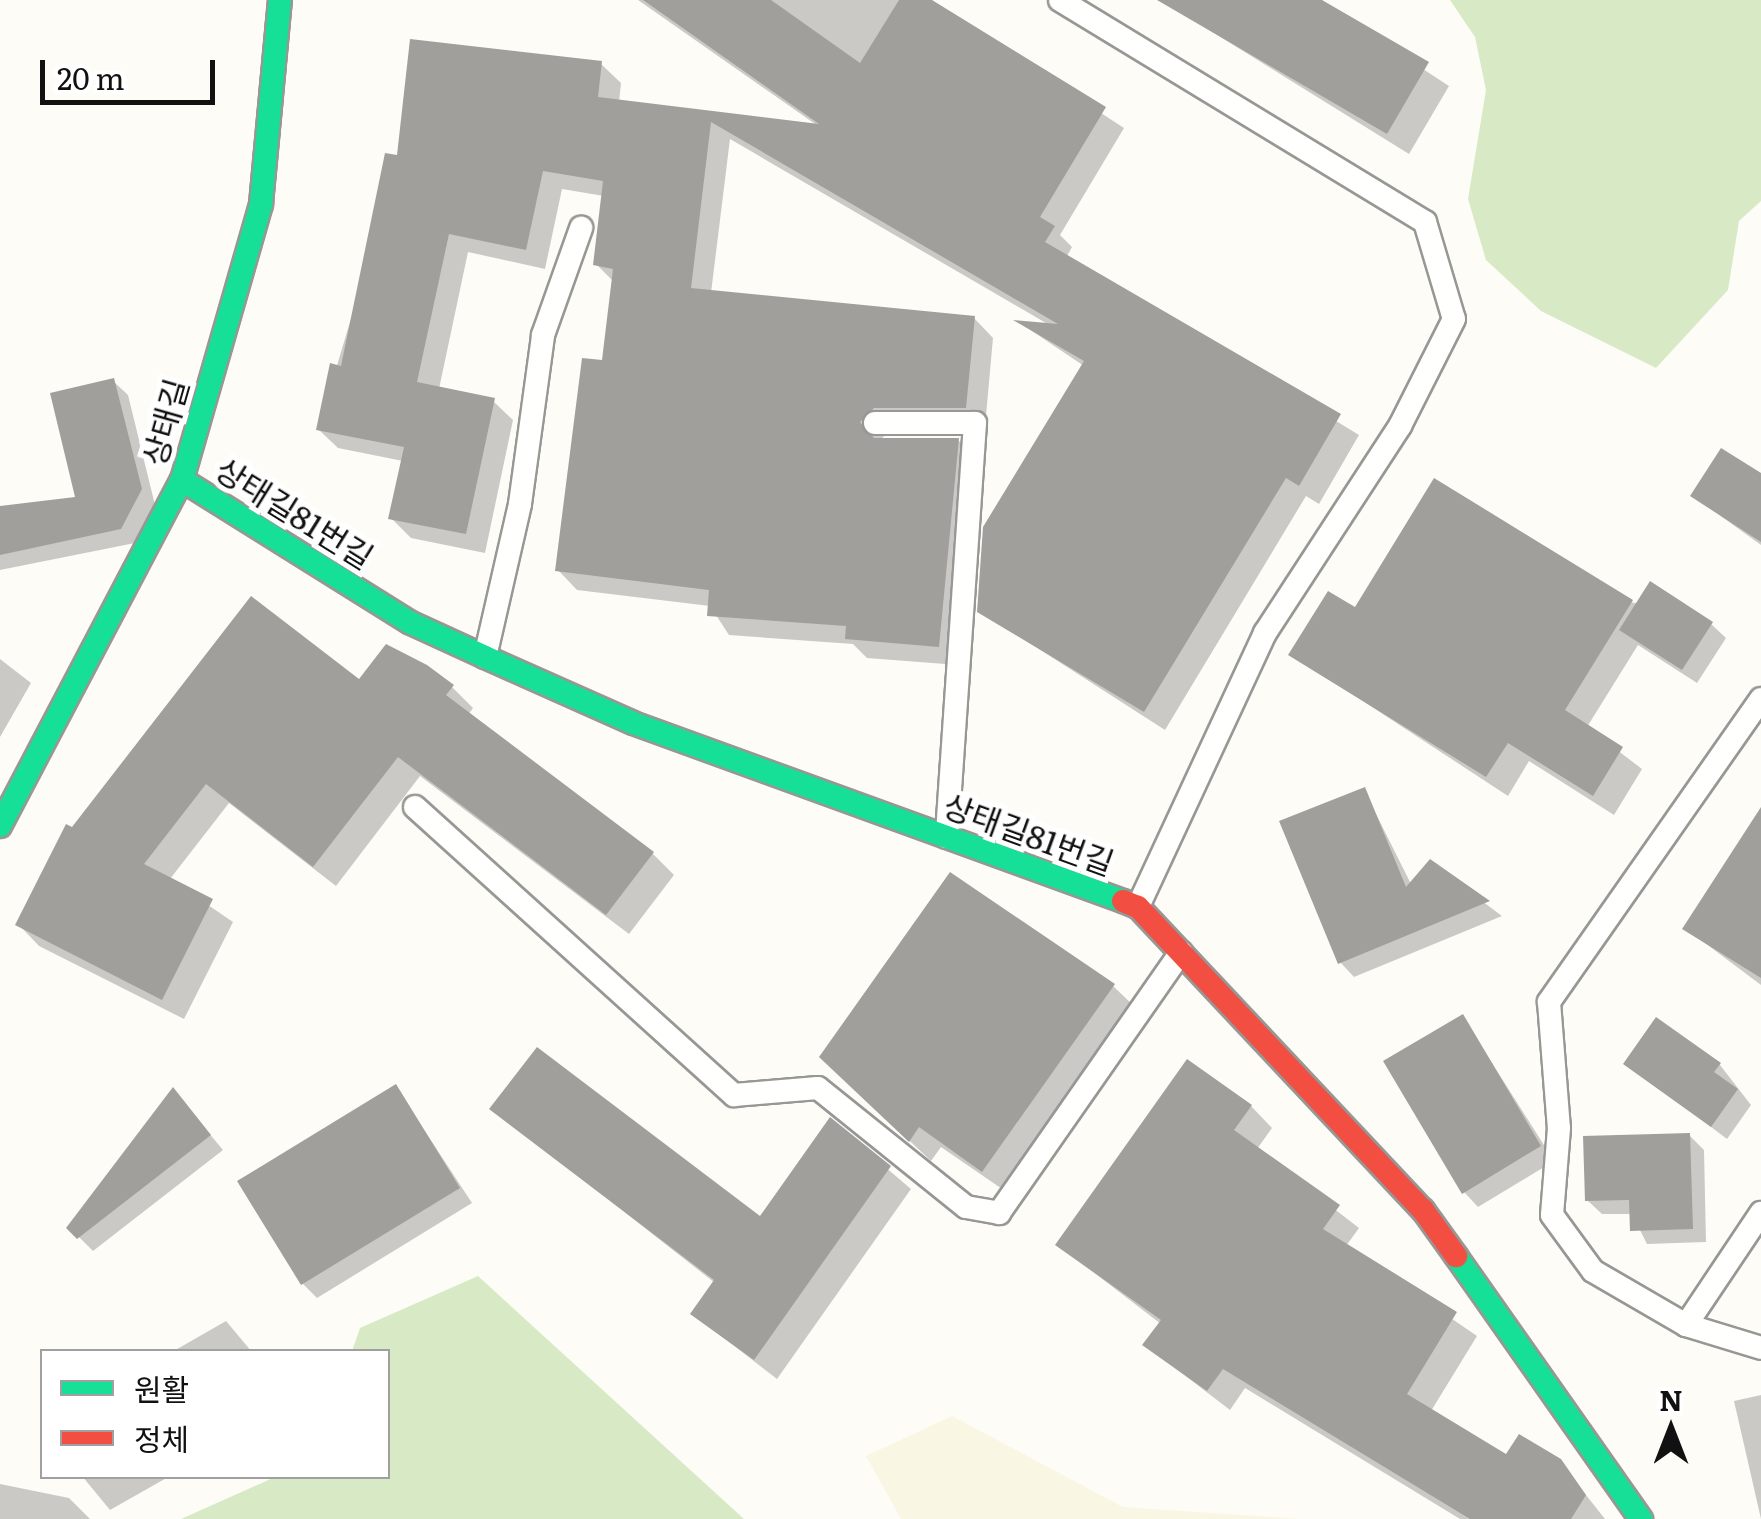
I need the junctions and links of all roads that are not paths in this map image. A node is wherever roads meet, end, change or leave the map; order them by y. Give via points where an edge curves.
1 (280, 0) edge
2 (1060, 0) edge
3 (581, 228) dead end
4 (876, 423) dead end
5 (182, 480) junction
6 (486, 657) junction
7 (1761, 698) edge
8 (415, 807) dead end
9 (0, 826) edge
10 (947, 838) junction
11 (1138, 907) junction
12 (1181, 952) junction
13 (1761, 1213) edge
14 (1686, 1325) junction
15 (1761, 1348) edge
16 (1641, 1519) edge

1 - 5 street, 상태길 via 261,204
2 - 11 lane via 1425,222 1454,319 1400,426 1265,634
3 - 6 lane via 543,335 520,504
4 - 10 lane via 975,423
5 - 6 street, 상태길81번길 via 410,622
5 - 9 street, 상태길
6 - 10 street, 상태길81번길 via 634,723
7 - 14 lane via 1549,1002 1559,1128 1552,1215 1592,1271
8 - 12 lane via 734,1095 818,1088 966,1206 1000,1213
10 - 11 street, 상태길81번길
11 - 12 street, 상태길81번길
12 - 16 street, 상태길81번길 via 1423,1210
13 - 14 lane
14 - 15 lane

